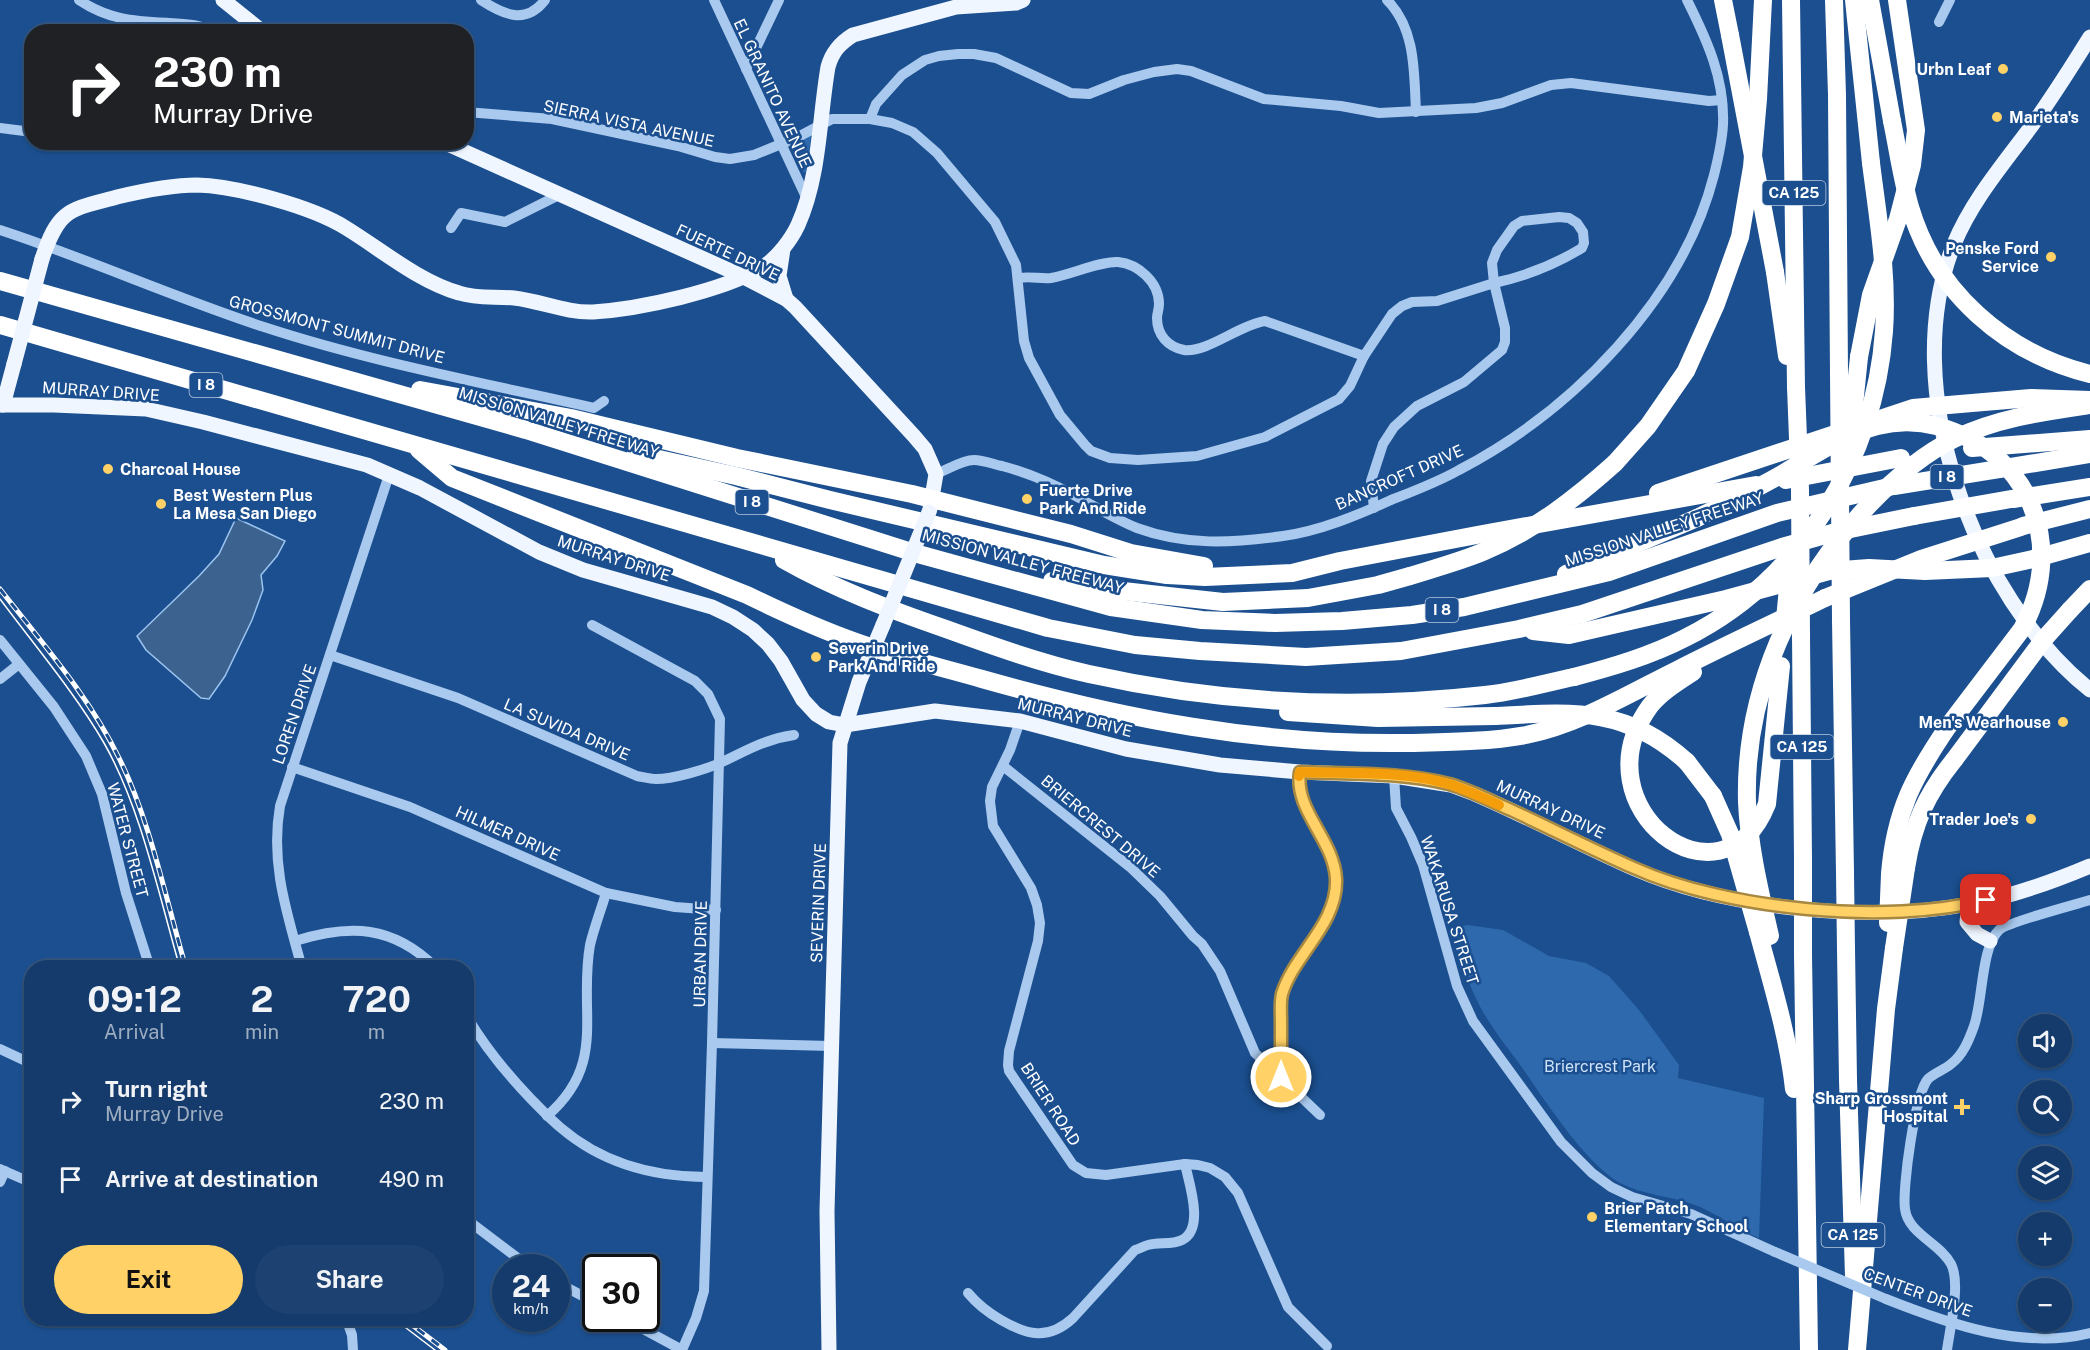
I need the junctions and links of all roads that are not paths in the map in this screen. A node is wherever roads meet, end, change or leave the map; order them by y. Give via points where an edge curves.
1 (79, 0) edge
2 (223, 0) edge
3 (481, 0) edge
4 (545, 0) edge
5 (714, 0) edge
6 (779, 0) edge
7 (1023, 0) edge
8 (1387, 0) edge
9 (1687, 0) edge
10 (1723, 0) edge
11 (1763, 0) edge
12 (1791, 0) edge
13 (1834, 0) edge
14 (1854, 0) edge
15 (1870, 0) edge
16 (1897, 0) edge
17 (1950, 0) edge
18 (1939, 22) dead end
19 (195, 24) edge
20 (253, 24) edge
21 (2090, 37) edge
22 (746, 69) junction
23 (1722, 100) junction
24 (1416, 112) junction
25 (474, 113) edge
26 (870, 119) junction
27 (820, 125) junction
28 (0, 128) edge
29 (24, 131) edge
30 (782, 144) junction
31 (461, 150) edge
32 (559, 195) junction
33 (806, 197) junction
34 (451, 228) dead end
35 (0, 230) edge
36 (783, 249) junction
37 (44, 252) junction
38 (742, 276) junction
39 (1019, 278) junction
40 (0, 281) edge
41 (1494, 283) junction
42 (786, 299) junction
43 (0, 325) edge
44 (1364, 356) junction
45 (309, 369) junction
46 (2090, 374) edge
47 (1796, 387) junction
48 (2090, 400) edge
49 (604, 401) dead end
50 (2, 405) edge
51 (1938, 405) junction
52 (2090, 405) edge
53 (526, 430) junction
54 (2090, 439) edge
55 (413, 445) junction
56 (2090, 454) edge
57 (936, 474) junction
58 (389, 475) junction
59 (2090, 487) edge
60 (1800, 490) junction
61 (1840, 505) junction
62 (930, 506) junction
63 (1374, 508) junction
64 (2090, 508) edge
65 (1558, 520) junction
66 (2090, 543) edge
67 (1793, 544) junction
68 (756, 545) junction
69 (1340, 561) junction
70 (1992, 568) junction
71 (979, 570) junction
72 (2090, 590) edge
73 (1516, 595) junction
74 (592, 625) dead end
75 (1519, 629) junction
76 (1744, 638) junction
77 (0, 640) edge
78 (873, 647) junction
79 (330, 656) junction
80 (19, 664) junction
81 (0, 679) edge
82 (2090, 690) edge
83 (1201, 695) junction
84 (1020, 721) junction
85 (845, 725) junction
86 (794, 735) dead end
87 (719, 763) junction
88 (1003, 766) junction
89 (292, 767) junction
90 (1300, 772) junction
91 (1394, 776) junction
92 (2090, 866) edge
93 (1898, 871) junction
94 (606, 892) junction
95 (2090, 900) edge
96 (1969, 904) junction
97 (716, 910) junction
98 (1764, 934) junction
99 (295, 941) junction
100 (1990, 941) junction
101 (147, 960) edge
102 (300, 960) edge
103 (426, 960) edge
104 (474, 1027) edge
105 (712, 1043) junction
106 (831, 1046) junction
107 (0, 1049) edge
108 (24, 1060) edge
109 (1281, 1077) junction
110 (1320, 1115) dead end
111 (547, 1116) junction
112 (1185, 1164) junction
113 (3, 1170) edge
114 (707, 1177) junction
115 (24, 1179) edge
116 (0, 1182) edge
117 (1805, 1184) junction
118 (474, 1225) edge
119 (1775, 1252) joint
120 (512, 1254) edge
121 (969, 1293) dead end
122 (1950, 1323) junction
123 (349, 1326) edge
124 (649, 1332) edge
125 (2090, 1333) edge
126 (1328, 1346) dead end
127 (352, 1350) edge
128 (682, 1350) edge
129 (829, 1350) edge
130 (1809, 1350) edge
131 (1857, 1350) edge
132 (1947, 1350) edge

1 - 19 street via 93,10 117,18
2 - 20 main road
3 - 4 street via 520,16 532,13
5 - 22 street, EL GRANITO AVENUE
6 - 22 street
7 - 27 main road via 956,7 847,39 830,60
8 - 24 street via 1398,11 1412,49
9 - 23 street, BANCROFT DRIVE via 1711,51
10 - 47 highway, bridge via 1775,272 1788,366
11 - 71 highway, bridge via 1752,167 1740,237 1716,304 1686,371 1648,426 1584,491 1539,524 1485,552 1410,576 1308,598 1223,602
12 - 47 highway, CA 125
13 - 61 highway, CA 125, bridge
14 - 83 highway, bridge via 1885,296 1880,364 1874,397 1852,462 1814,528 1778,570 1747,598 1686,637 1651,654 1574,677 1487,695 1390,703
15 - 46 highway, bridge via 1910,207 1925,246 1944,278 1968,306 2007,339 2049,362
16 - 61 highway, bridge via 1916,130 1901,208 1871,295
17 - 18 street
21 - 51 main road via 1982,192 1955,242 1946,264 1936,313
22 - 30 street, EL GRANITO AVENUE
23 - 24 street via 1571,83 1551,85 1476,108
23 - 63 street, BANCROFT DRIVE via 1718,158 1700,222 1675,269 1631,330 1577,386 1510,439 1460,470
24 - 26 street via 1379,113 1275,101 1177,69 1124,80 1089,94 1071,93 996,58 974,54 925,60 902,75 876,104
25 - 30 street, SIERRA VISTA AVENUE via 552,119 722,159 746,157
26 - 27 street, SIERRA VISTA AVENUE via 840,118
26 - 39 street, SIERRA VISTA AVENUE via 913,132 938,153 995,222 1010,249
27 - 30 street, SIERRA VISTA AVENUE
27 - 33 main road
28 - 29 street
30 - 33 street, EL GRANITO AVENUE
31 - 32 main road, FUERTE DRIVE
32 - 34 street via 505,222 461,213
32 - 38 main road, FUERTE DRIVE
33 - 36 main road via 798,225
35 - 37 street, GROSSMONT SUMMIT DRIVE
36 - 38 main road via 764,267
36 - 42 main road via 779,276
37 - 38 main road via 60,220 75,209 125,195 198,185 242,192 315,212 413,271 467,295 514,298 593,312 688,296
37 - 49 street, GROSSMONT SUMMIT DRIVE via 282,333 381,360 594,408
37 - 50 main road, bridge
38 - 42 main road, FUERTE DRIVE
39 - 44 street via 1070,274 1109,262 1125,264 1151,282 1158,297 1160,334 1177,348 1199,349 1265,321
39 - 44 street, SIERRA VISTA AVENUE via 1029,358 1060,415 1085,446 1110,458 1197,456 1265,437 1339,399
40 - 45 highway, MISSION VALLEY FREEWAY / I 8
41 - 41 street via 1546,268 1582,248 1584,237 1580,227 1569,218 1559,217 1522,221 1514,226 1492,263
41 - 44 street, SIERRA VISTA AVENUE via 1437,301 1402,306 1392,314
41 - 63 street via 1505,328 1502,350 1464,382 1417,406 1394,426 1383,444 1371,481
42 - 57 main road, FUERTE DRIVE via 914,436
43 - 55 highway, I 8
45 - 53 highway, MISSION VALLEY FREEWAY / I 8
45 - 62 highway via 571,418
47 - 60 highway, CA 125, bridge
48 - 51 highway via 2031,398
50 - 58 main road, MURRAY DRIVE via 146,409 367,465
51 - 65 highway via 1913,408 1669,490
51 - 70 main road via 1958,488 1971,527
52 - 98 highway, bridge via 2012,418 1973,430 1935,450 1909,468 1859,516 1806,586 1775,647 1750,746 1749,829
53 - 69 highway via 1130,570 1239,577 1292,573
53 - 71 highway, MISSION VALLEY FREEWAY / I 8
54 - 65 highway, bridge via 1969,448 1901,458
55 - 68 highway, I 8
55 - 78 highway via 452,478
56 - 73 highway, MISSION VALLEY FREEWAY / I 8, bridge via 1894,486 1777,513 1609,572
57 - 62 main road, SEVERIN DRIVE
57 - 63 street, BANCROFT DRIVE via 972,460 1015,470 1135,527 1202,543 1288,536
58 - 79 street, LOREN DRIVE
58 - 85 main road, MURRAY DRIVE via 539,552 583,570 733,617 768,644 816,714
59 - 67 highway, I 8, bridge via 1914,516
60 - 67 highway, bridge
60 - 117 highway, CA 125, bridge
61 - 131 highway, CA 125, bridge via 1848,1080
62 - 69 highway via 1071,534 1179,563 1266,569
62 - 78 main road, SEVERIN DRIVE, bridge
64 - 76 highway, bridge via 1921,559 1825,598
65 - 69 highway
66 - 70 highway
67 - 75 highway, I 8 via 1582,614
67 - 76 highway, bridge via 1767,804 1750,834 1725,849 1695,851 1668,841 1647,819 1634,792 1629,757 1635,733 1651,705
68 - 75 highway, I 8 via 1048,628 1136,645 1306,657 1401,651
68 - 83 highway via 819,580 997,647 1088,674
70 - 75 highway via 1829,571 1569,635
70 - 82 main road via 2034,633 2070,674
71 - 73 highway, MISSION VALLEY FREEWAY / I 8 via 1111,607 1202,620 1342,621 1412,615
72 - 93 highway, bridge via 2044,639 1935,783
73 - 93 highway, bridge via 1697,518 1870,426 1908,422 1944,427 2000,459 2017,479 2033,510 2041,547 2040,580 2022,629 1949,725 1907,795 1894,839
74 - 87 street, URBAN DRIVE via 702,687 720,719
76 - 78 highway via 1579,719 1527,734 1483,740 1362,743 1196,728 1069,703
77 - 80 street, WATER STREET
78 - 85 main road, SEVERIN DRIVE
79 - 87 street, LA SUVIDA DRIVE via 458,699 637,776 657,779
79 - 89 street, LOREN DRIVE
80 - 81 street
80 - 101 street, WATER STREET via 86,756 102,794
83 - 98 highway, bridge via 1274,711 1338,716 1560,713 1602,716 1628,724 1653,736 1687,762 1713,796
84 - 85 main road, MURRAY DRIVE via 935,711
84 - 88 street, BRIER ROAD
84 - 90 main road, MURRAY DRIVE via 1126,748 1220,765
85 - 106 main road, SEVERIN DRIVE via 840,743
86 - 87 street, LA SUVIDA DRIVE via 751,747
87 - 97 street, URBAN DRIVE
88 - 109 street, BRIERCREST DRIVE via 1130,867 1160,896 1220,971 1255,1053
88 - 112 street, BRIER ROAD via 990,794 991,820 1031,888 1040,923 1009,1052 1009,1071 1073,1165 1086,1173 1106,1175
89 - 94 street, HILMER DRIVE via 410,807
89 - 99 street, LOREN DRIVE via 280,806 276,843 281,889
90 - 91 main road, MURRAY DRIVE
90 - 109 street via 1298,783 1303,803 1326,842 1336,879 1334,900 1326,919 1281,996
91 - 96 main road, MURRAY DRIVE via 1451,785 1636,869 1713,894 1765,904 1866,913
91 - 119 street, WAKARUSA STREET via 1396,808 1423,865 1457,987 1473,1022 1561,1142 1611,1187 1691,1214
92 - 96 main road, MURRAY DRIVE via 2021,891
93 - 131 highway, bridge
94 - 97 street, HILMER DRIVE via 675,907
94 - 111 street via 590,945 585,1060 575,1084
95 - 100 street via 2001,928
96 - 100 main road via 1967,922
97 - 105 street, URBAN DRIVE
98 - 117 highway via 1790,1056
99 - 102 street, LOREN DRIVE
99 - 103 street via 326,932 368,931 405,944
100 - 122 street via 1968,1041 1952,1064 1924,1085 1905,1184 1909,1222 1951,1264 1955,1281
104 - 111 street via 494,1057
105 - 106 street
105 - 114 street, URBAN DRIVE
106 - 129 main road, SEVERIN DRIVE
107 - 108 street
109 - 110 street, BRIERCREST DRIVE
111 - 114 street via 582,1143 620,1163 671,1176
112 - 121 street via 1195,1211 1189,1234 1182,1240 1135,1250 1061,1327 1041,1333 1020,1331 980,1307
112 - 126 street, BRIER ROAD via 1210,1168 1233,1185 1288,1307
113 - 115 street
113 - 116 street
114 - 128 street, URBAN DRIVE via 704,1291
117 - 130 highway, CA 125
118 - 120 street
119 - 122 street, CENTER DRIVE, bridge
122 - 125 street, CENTER DRIVE via 2008,1337 2048,1341
122 - 132 street
123 - 127 street
124 - 128 street

